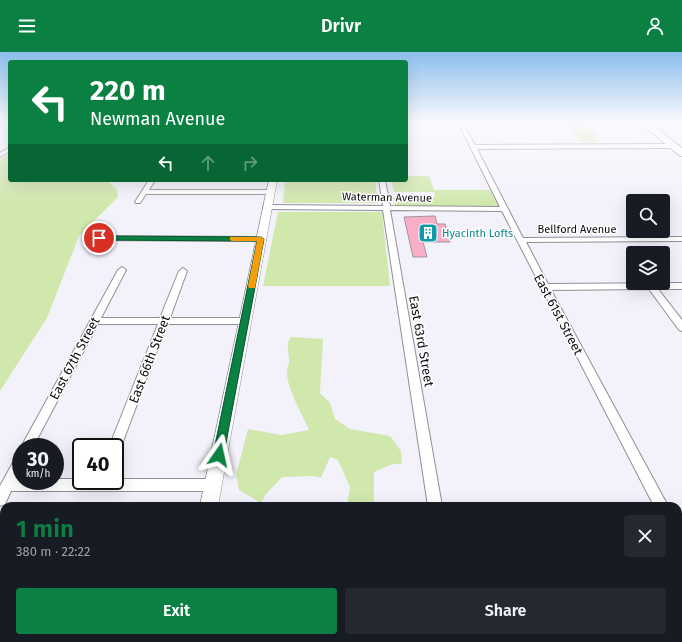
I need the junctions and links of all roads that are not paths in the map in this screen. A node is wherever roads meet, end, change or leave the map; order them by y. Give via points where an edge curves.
1 (475, 150) edge
2 (151, 182) edge
3 (382, 182) edge
4 (272, 186) edge
5 (145, 192) junction
6 (138, 202) dead end
7 (267, 206) junction
8 (386, 208) junction
9 (506, 209) junction
10 (87, 238) dead end
11 (261, 239) junction
12 (682, 239) edge
13 (521, 240) junction
14 (122, 270) dead end
15 (183, 271) dead end
16 (626, 286) edge
17 (670, 286) edge
18 (682, 286) edge
19 (545, 287) junction
20 (654, 290) edge
21 (94, 320) junction
22 (163, 320) junction
23 (245, 321) junction
24 (682, 327) edge
25 (33, 438) edge
26 (118, 438) edge
27 (12, 476) edge
28 (124, 483) edge
29 (72, 484) edge
30 (7, 485) junction
31 (213, 485) junction
32 (0, 499) edge
33 (210, 502) edge
34 (434, 502) edge
35 (659, 502) edge

1 - 9 street, East 61st Street
2 - 5 street
3 - 8 street, East 63rd Street
4 - 5 street
4 - 7 street
5 - 6 street
7 - 8 street, Waterman Avenue
7 - 11 street
8 - 9 street, Waterman Avenue
8 - 34 street, East 63rd Street
9 - 13 street, East 61st Street
10 - 11 street
11 - 23 street
12 - 13 street, Bellford Avenue
13 - 19 street, East 61st Street
14 - 21 street, East 67th Street
15 - 22 street, East 66th Street
16 - 19 street
17 - 18 street
19 - 35 street, East 61st Street
20 - 24 street
21 - 22 street
21 - 25 street, East 67th Street
22 - 23 street
22 - 26 street, East 66th Street
23 - 31 street
27 - 30 street
28 - 31 street
29 - 30 street
30 - 32 street
31 - 33 street

